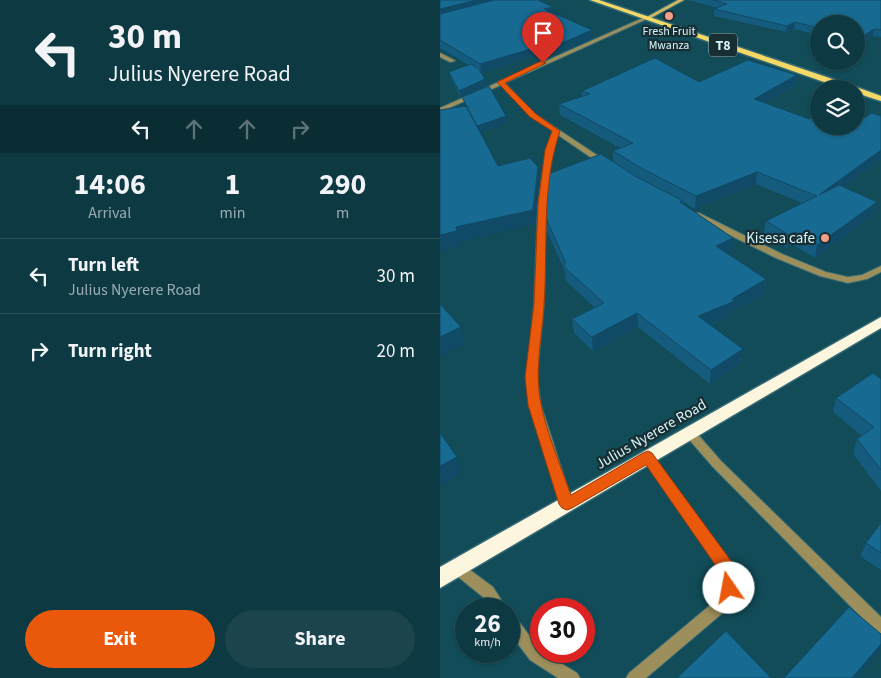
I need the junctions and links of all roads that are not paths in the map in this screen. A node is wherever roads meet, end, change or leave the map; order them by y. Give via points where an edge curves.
1 (593, 0) edge
2 (682, 0) edge
3 (647, 18) junction
4 (440, 55) edge
5 (452, 61) dead end
6 (826, 80) edge
7 (501, 82) junction
8 (865, 93) edge
9 (881, 99) edge
10 (440, 110) edge
11 (556, 131) junction
12 (611, 167) edge
13 (689, 211) edge
14 (881, 269) edge
15 (881, 322) edge
16 (690, 433) junction
17 (648, 457) junction
18 (567, 504) junction
19 (457, 568) junction
20 (440, 578) edge
21 (492, 598) edge
22 (881, 626) edge
23 (520, 635) edge
24 (572, 678) edge
25 (634, 678) edge

1 - 3 main road, T8
2 - 3 street
3 - 6 main road, T8
3 - 7 street
4 - 5 street
7 - 10 street
7 - 11 street via 533,115
8 - 9 main road
11 - 12 street
11 - 18 street via 549,150 542,204 539,304 532,377 535,405
13 - 14 street via 823,274 848,280
15 - 16 highway, Julius Nyerere Road
16 - 17 highway, Julius Nyerere Road
16 - 22 street via 717,464
17 - 18 highway, Julius Nyerere Road
17 - 25 street via 731,574 727,600
18 - 19 highway, Julius Nyerere Road
19 - 20 highway, Julius Nyerere Road
19 - 21 street
23 - 24 street via 534,655

